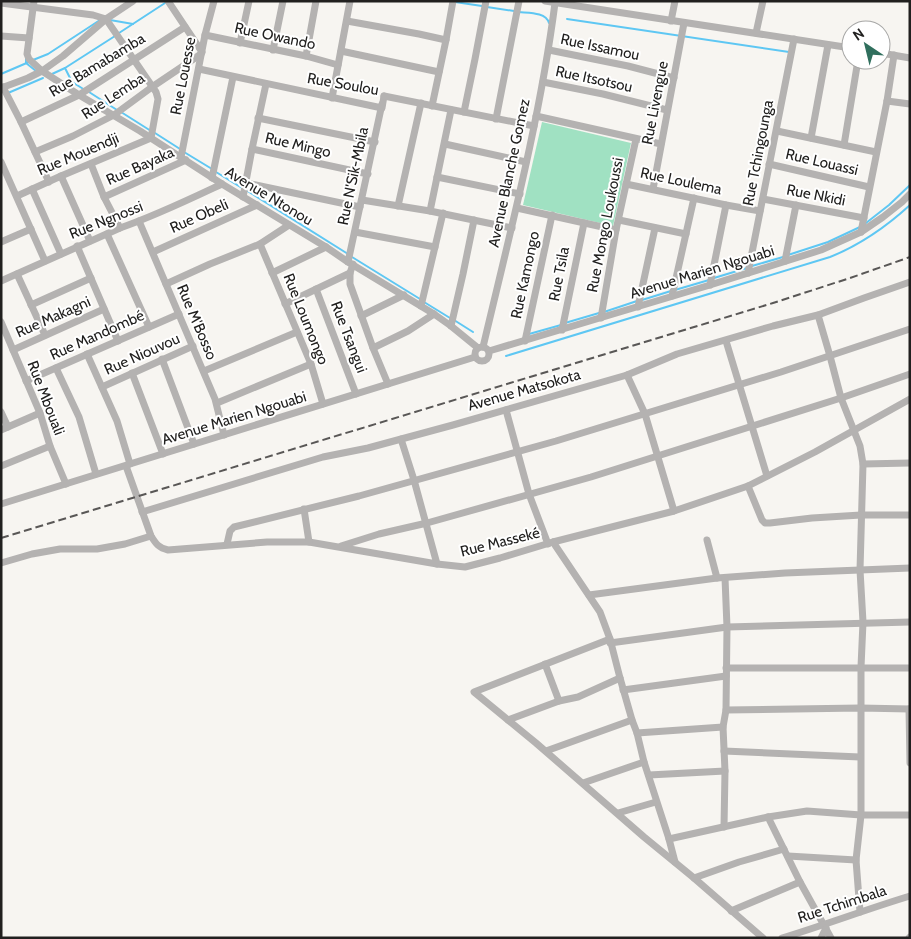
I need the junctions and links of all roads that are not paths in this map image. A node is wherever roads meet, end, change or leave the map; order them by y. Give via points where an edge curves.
1 (133, 1) edge
2 (168, 1) edge
3 (214, 1) edge
4 (249, 1) edge
5 (283, 1) edge
6 (316, 1) edge
7 (350, 1) edge
8 (453, 1) edge
9 (486, 1) edge
10 (519, 1) edge
11 (545, 1) edge
12 (676, 1) edge
13 (763, 1) edge
14 (1, 3) edge
15 (555, 3) junction
16 (34, 4) edge
17 (586, 4) edge
18 (106, 19) junction
19 (671, 20) junction
20 (347, 21) junction
21 (684, 22) junction
22 (186, 27) junction
23 (756, 34) junction
24 (205, 35) junction
25 (1, 36) edge
26 (29, 38) junction
27 (794, 39) junction
28 (446, 40) junction
29 (240, 43) junction
30 (828, 45) junction
31 (841, 47) edge
32 (273, 50) junction
33 (549, 50) junction
34 (341, 51) junction
35 (202, 53) junction
36 (891, 55) edge
37 (894, 55) junction
38 (306, 56) junction
39 (910, 58) edge
40 (134, 59) junction
41 (338, 65) junction
42 (199, 70) junction
43 (856, 70) edge
44 (42, 71) junction
45 (439, 72) junction
46 (234, 77) junction
47 (674, 78) junction
48 (543, 82) junction
49 (266, 84) junction
50 (2, 87) edge
51 (152, 87) junction
52 (79, 95) junction
53 (384, 96) junction
54 (332, 98) junction
55 (887, 101) junction
56 (421, 103) junction
57 (910, 104) edge
58 (432, 106) junction
59 (451, 110) junction
60 (667, 110) junction
61 (464, 112) junction
62 (114, 115) junction
63 (536, 116) junction
64 (258, 118) junction
65 (496, 119) junction
66 (21, 122) junction
67 (534, 126) junction
68 (777, 131) junction
69 (151, 138) junction
70 (636, 138) junction
71 (811, 138) junction
72 (375, 142) junction
73 (445, 144) junction
74 (661, 144) junction
75 (844, 145) junction
76 (252, 148) junction
77 (35, 152) junction
78 (876, 152) junction
79 (183, 158) junction
80 (526, 162) junction
81 (91, 164) junction
82 (769, 164) junction
83 (2, 165) edge
84 (368, 174) junction
85 (61, 176) junction
86 (437, 177) junction
87 (212, 178) junction
88 (48, 182) junction
89 (246, 183) junction
90 (222, 184) junction
91 (626, 184) junction
92 (869, 187) junction
93 (32, 189) junction
94 (653, 189) junction
95 (520, 194) junction
96 (910, 194) edge
97 (17, 196) junction
98 (104, 197) junction
99 (243, 197) junction
100 (694, 198) junction
101 (763, 198) junction
102 (361, 204) junction
103 (257, 205) junction
104 (726, 205) junction
105 (796, 205) junction
106 (398, 206) junction
107 (517, 208) junction
108 (430, 210) junction
109 (760, 211) junction
110 (443, 214) junction
111 (552, 215) junction
112 (864, 218) junction
113 (474, 220) junction
114 (619, 220) junction
115 (139, 221) junction
116 (584, 223) junction
117 (289, 225) junction
118 (120, 228) junction
119 (512, 228) junction
120 (655, 228) junction
121 (31, 229) junction
122 (616, 230) junction
123 (355, 232) junction
124 (860, 232) junction
125 (107, 234) junction
126 (686, 234) junction
127 (90, 241) junction
128 (1, 242) edge
129 (260, 244) junction
130 (77, 246) junction
131 (326, 247) junction
132 (435, 247) junction
133 (153, 252) junction
134 (61, 254) junction
135 (46, 261) junction
136 (785, 261) junction
137 (350, 263) junction
138 (272, 273) junction
139 (350, 273) junction
140 (748, 273) junction
141 (17, 274) junction
142 (91, 278) junction
143 (1, 280) edge
144 (166, 284) junction
145 (909, 284) edge
146 (710, 285) junction
147 (316, 288) junction
148 (404, 295) junction
149 (672, 296) junction
150 (31, 304) junction
151 (285, 304) junction
152 (421, 306) junction
153 (638, 306) junction
154 (104, 309) junction
155 (179, 314) junction
156 (434, 314) junction
157 (818, 315) junction
158 (361, 316) junction
159 (601, 318) junction
160 (1, 322) edge
161 (451, 326) junction
162 (149, 327) junction
163 (910, 329) edge
164 (562, 330) junction
165 (297, 332) junction
166 (45, 335) junction
167 (118, 341) junction
168 (525, 341) junction
169 (726, 341) junction
170 (193, 346) junction
171 (373, 348) junction
172 (483, 349) junction
173 (13, 350) junction
174 (87, 354) junction
175 (830, 356) junction
176 (475, 357) junction
177 (162, 359) junction
178 (311, 364) junction
179 (56, 368) junction
180 (204, 371) junction
181 (132, 373) junction
182 (910, 374) edge
183 (627, 375) junction
184 (26, 381) junction
185 (388, 384) junction
186 (739, 384) junction
187 (102, 387) junction
188 (356, 394) junction
189 (841, 398) junction
190 (910, 399) edge
191 (217, 403) junction
192 (323, 404) junction
193 (506, 410) junction
194 (1, 412) edge
195 (40, 413) junction
196 (644, 414) junction
197 (752, 426) junction
198 (5, 428) edge
199 (854, 430) junction
200 (224, 435) junction
201 (401, 439) junction
202 (194, 444) junction
203 (50, 446) junction
204 (518, 452) junction
205 (162, 454) junction
206 (658, 455) junction
207 (910, 463) edge
208 (863, 464) junction
209 (128, 465) junction
210 (1, 466) edge
211 (96, 474) junction
212 (767, 476) junction
213 (414, 480) junction
214 (66, 484) junction
215 (748, 486) junction
216 (529, 494) junction
217 (1, 504) edge
218 (304, 510) junction
219 (674, 511) junction
220 (142, 512) junction
221 (861, 515) junction
222 (910, 515) edge
223 (427, 523) junction
224 (151, 536) junction
225 (707, 540) dead end
226 (309, 542) junction
227 (551, 543) junction
228 (227, 544) junction
229 (338, 547) junction
230 (1, 563) edge
231 (437, 564) junction
232 (910, 568) edge
233 (860, 570) junction
234 (717, 578) junction
235 (725, 578) junction
236 (589, 595) junction
237 (863, 622) junction
238 (910, 622) edge
239 (727, 626) junction
240 (610, 641) junction
241 (545, 664) junction
242 (861, 667) junction
243 (910, 668) edge
244 (726, 672) junction
245 (620, 678) junction
246 (623, 690) junction
247 (559, 701) junction
248 (860, 708) junction
249 (910, 709) edge
250 (726, 710) junction
251 (508, 720) junction
252 (632, 720) junction
253 (724, 727) junction
254 (637, 733) junction
255 (546, 751) junction
256 (724, 751) junction
257 (860, 756) junction
258 (644, 762) junction
259 (910, 763) edge
260 (725, 771) junction
261 (648, 775) junction
262 (583, 783) junction
263 (656, 802) junction
264 (618, 813) junction
265 (861, 815) junction
266 (910, 815) edge
267 (768, 817) junction
268 (724, 827) junction
269 (669, 839) junction
270 (786, 852) junction
271 (856, 860) junction
272 (675, 862) junction
273 (694, 878) junction
274 (800, 882) junction
275 (910, 896) edge
276 (731, 911) junction
277 (860, 912) junction
278 (825, 927) junction
279 (763, 938) edge
280 (782, 938) edge
281 (821, 938) edge
282 (832, 938) edge

1 - 18 street
2 - 22 street
3 - 24 street, Rue Louesse
4 - 29 street
5 - 32 street
6 - 38 street
7 - 20 street
8 - 28 street
9 - 61 street
10 - 65 street
11 - 15 street
12 - 19 street
13 - 23 street
14 - 16 street
15 - 17 street
15 - 33 street, Avenue Blanche Gomez
16 - 18 street
16 - 26 street, Avenue Ntonou
17 - 19 street
18 - 40 street
18 - 44 street
19 - 21 street
20 - 28 street
20 - 34 street
21 - 23 street
21 - 47 street, Rue Livengue
22 - 35 street
22 - 40 street, Rue Bamabamba
23 - 27 street
24 - 29 street, Rue Owando
24 - 35 street, Rue Louesse
25 - 26 street
26 - 44 street, Avenue Ntonou via 27,54
27 - 30 street
27 - 68 street, Rue Tchingounga
28 - 45 street
29 - 32 street, Rue Owando
30 - 31 street
30 - 71 street
32 - 38 street, Rue Owando
33 - 47 street, Rue Issamou
33 - 48 street, Avenue Blanche Gomez
34 - 41 street
34 - 45 street
35 - 42 street, Rue Louesse
35 - 51 street, Rue Lemba
36 - 37 street
37 - 39 street
37 - 55 street
38 - 41 street, Rue Owando
40 - 51 street
40 - 52 street, Rue Bamabamba
41 - 54 street
42 - 46 street, Rue Soulou
42 - 79 street, Rue Louesse
43 - 75 street
44 - 50 street
44 - 52 street, Avenue Ntonou
45 - 58 street
46 - 49 street, Rue Soulou
46 - 87 street
47 - 60 street, Rue Livengue
48 - 60 street, Rue Itsotsou
48 - 63 street, Avenue Blanche Gomez
49 - 54 street, Rue Soulou
49 - 64 street
50 - 66 street
51 - 62 street, Rue Lemba
51 - 69 street via 158,99
52 - 62 street, Avenue Ntonou
52 - 66 street, Rue Bamabamba
53 - 54 street, Rue Soulou via 382,108
53 - 56 street, Rue Soulou
53 - 72 street, Rue N'Sik-Mbila
55 - 57 street
55 - 78 street
56 - 58 street, Rue Soulou
56 - 106 street
58 - 59 street, Rue Soulou
59 - 61 street, Rue Soulou
59 - 73 street
60 - 74 street, Rue Livengue
61 - 65 street, Rue Soulou
62 - 69 street, Avenue Ntonou
62 - 77 street, Rue Lemba
63 - 67 street, Avenue Blanche Gomez
63 - 70 street
64 - 72 street
64 - 76 street
65 - 67 street, Rue Soulou
66 - 77 street
67 - 80 street, Avenue Blanche Gomez
68 - 71 street
68 - 82 street, Rue Tchingounga
69 - 79 street, Avenue Ntonou
69 - 81 street, Rue Mouendji
70 - 74 street
70 - 91 street, Rue Mongo Loukoussi
71 - 75 street
72 - 84 street, Rue N'Sik-Mbila
73 - 80 street
73 - 86 street
74 - 94 street, Rue Livengue
75 - 78 street
76 - 84 street, Rue Mingo
76 - 89 street
77 - 88 street
78 - 92 street
79 - 87 street, Avenue Ntonou
79 - 98 street, Rue Bayaka
80 - 95 street, Avenue Blanche Gomez
81 - 85 street, Rue Mouendji
81 - 98 street
82 - 92 street, Rue Louassi
82 - 101 street, Rue Tchingounga
83 - 97 street
84 - 102 street, Rue N'Sik-Mbila
85 - 88 street, Rue Mouendji
85 - 127 street
86 - 95 street
86 - 108 street
87 - 90 street, Avenue Ntonou
88 - 93 street, Rue Mouendji
89 - 99 street
89 - 102 street
90 - 99 street, Avenue Ntonou
90 - 115 street, Rue Ngnossi
91 - 94 street, Rue Loulema
91 - 114 street, Rue Mongo Loukoussi
92 - 112 street
93 - 97 street, Rue Mouendji
93 - 134 street
94 - 100 street, Rue Loulema
95 - 107 street, Avenue Blanche Gomez
96 - 124 street, Avenue Marien Ngouabi
97 - 121 street
98 - 118 street
99 - 103 street, Avenue Ntonou
100 - 104 street, Rue Loulema
100 - 126 street
101 - 105 street, Rue Nkidi
101 - 109 street, Rue Tchingounga
102 - 106 street
102 - 123 street, Rue N'Sik-Mbila
103 - 117 street, Avenue Ntonou
103 - 133 street, Rue Obeli
104 - 109 street, Rue Loulema
104 - 146 street
105 - 112 street, Rue Nkidi
105 - 136 street
106 - 108 street
107 - 111 street
107 - 119 street, Avenue Blanche Gomez
108 - 110 street
109 - 140 street, Rue Tchingounga
110 - 113 street
110 - 132 street
111 - 116 street
111 - 168 street, Rue Kamongo
112 - 124 street
113 - 119 street
113 - 161 street
114 - 120 street
114 - 122 street, Rue Mongo Loukoussi
115 - 118 street, Rue Ngnossi
115 - 133 street, Rue M'Bosso
116 - 122 street
116 - 164 street, Rue Tsila
117 - 129 street
117 - 131 street, Avenue Ntonou
118 - 125 street, Rue Ngnossi
119 - 172 street, Avenue Blanche Gomez
120 - 126 street
120 - 153 street
121 - 128 street
121 - 135 street
122 - 159 street, Rue Mongo Loukoussi
123 - 132 street
123 - 137 street, Rue N'Sik-Mbila
124 - 136 street, Avenue Marien Ngouabi via 832,246
125 - 127 street, Rue Ngnossi
125 - 162 street
126 - 149 street
127 - 130 street, Rue Ngnossi
129 - 138 street, Rue Loumongo
129 - 144 street
130 - 134 street, Rue Ngnossi
130 - 142 street
131 - 137 street, Avenue Ntonou
131 - 138 street
132 - 152 street
133 - 144 street, Rue M'Bosso
134 - 135 street, Rue Ngnossi
135 - 141 street, Rue Ngnossi
136 - 140 street, Avenue Marien Ngouabi
137 - 139 street, Rue N'Sik-Mbila
137 - 148 street, Avenue Ntonou
138 - 151 street, Rue Loumongo
139 - 147 street
139 - 158 street via 350,284
140 - 146 street, Avenue Marien Ngouabi
141 - 143 street, Rue Ngnossi
141 - 150 street
142 - 150 street
142 - 154 street
144 - 155 street, Rue M'Bosso
145 - 157 street, Avenue Matsokota
146 - 149 street, Avenue Marien Ngouabi
147 - 151 street
147 - 188 street, Rue Tsangui
148 - 152 street, Avenue Ntonou
148 - 158 street
149 - 153 street, Avenue Marien Ngouabi
150 - 166 street
151 - 165 street, Rue Loumongo
152 - 156 street, Avenue Ntonou
153 - 159 street, Avenue Marien Ngouabi
154 - 166 street, Rue Makagni
154 - 167 street
155 - 162 street, Rue Mandombé
155 - 170 street, Rue M'Bosso
156 - 161 street, Avenue Ntonou
156 - 171 street
157 - 169 street, Avenue Matsokota
157 - 175 street
158 - 171 street
159 - 164 street, Avenue Marien Ngouabi
160 - 173 street, Rue Mbouali
161 - 172 street, Avenue Ntonou
162 - 167 street, Rue Mandombé
163 - 175 street
164 - 168 street, Avenue Marien Ngouabi
165 - 178 street, Rue Loumongo
165 - 180 street
166 - 173 street, Rue Makagni
167 - 174 street, Rue Mandombé
168 - 172 street, Avenue Marien Ngouabi
169 - 183 street, Avenue Matsokota via 677,354
169 - 186 street
170 - 177 street, Rue Niouvou
170 - 180 street, Rue M'Bosso
171 - 185 street
172 - 176 street via 474,354
172 - 176 street via 489,355 488,359 481,362
173 - 184 street, Rue Mbouali
174 - 179 street, Rue Mandombé
174 - 187 street
175 - 186 street
175 - 189 street
176 - 185 street, Avenue Marien Ngouabi
177 - 181 street, Rue Niouvou
177 - 202 street
178 - 191 street
178 - 192 street, Rue Loumongo
179 - 184 street, Rue Mandombé
179 - 211 street via 79,417
180 - 191 street, Rue M'Bosso
181 - 187 street, Rue Niouvou
181 - 205 street
182 - 189 street
183 - 193 street, Avenue Matsokota
183 - 196 street
184 - 195 street, Rue Mbouali
185 - 188 street, Avenue Marien Ngouabi
186 - 196 street
186 - 197 street
187 - 209 street via 117,421
188 - 192 street, Avenue Marien Ngouabi
189 - 197 street
189 - 199 street
190 - 199 street, Rue Masseké
191 - 200 street, Rue M'Bosso
192 - 200 street, Avenue Marien Ngouabi
193 - 201 street, Avenue Matsokota
193 - 204 street
194 - 198 street
195 - 198 street
195 - 203 street, Rue Mbouali
196 - 204 street
196 - 206 street
197 - 206 street
197 - 212 street
199 - 208 street
199 - 212 street, Rue Masseké
200 - 202 street, Avenue Marien Ngouabi
201 - 213 street
201 - 220 street, Avenue Matsokota via 322,457
202 - 205 street, Avenue Marien Ngouabi
203 - 210 street
203 - 214 street, Rue Mbouali
204 - 213 street
204 - 216 street
205 - 209 street, Avenue Marien Ngouabi
206 - 216 street
206 - 219 street
207 - 208 street
208 - 221 street
209 - 211 street, Avenue Marien Ngouabi
209 - 220 street
211 - 214 street, Avenue Marien Ngouabi
212 - 215 street, Rue Masseké
213 - 218 street
213 - 223 street
214 - 217 street, Avenue Marien Ngouabi
215 - 219 street, Rue Masseké
215 - 221 street via 765,523
216 - 223 street
216 - 227 street
218 - 226 street
218 - 228 street via 234,527
219 - 227 street, Rue Masseké
220 - 224 street
221 - 222 street
221 - 233 street
223 - 229 street
223 - 231 street
224 - 228 street, Rue Masseké via 157,545 168,550
224 - 230 street via 96,549 60,549 32,554
225 - 234 street
226 - 228 street, Rue Masseké
226 - 229 street, Rue Masseké
227 - 231 street, Rue Masseké via 465,567
227 - 236 street
229 - 231 street, Rue Masseké
232 - 233 street
233 - 235 street
233 - 237 street
234 - 235 street
234 - 236 street
235 - 239 street
236 - 240 street via 600,612
237 - 238 street
237 - 239 street
237 - 242 street
239 - 240 street
239 - 244 street
240 - 241 street
240 - 245 street
241 - 247 street
241 - 251 street via 474,692
242 - 243 street
242 - 244 street
242 - 248 street
244 - 246 street
244 - 250 street
245 - 246 street
245 - 247 street via 578,697
246 - 252 street
247 - 251 street
248 - 249 street
248 - 250 street
248 - 257 street
249 - 259 street
250 - 253 street
251 - 255 street
252 - 254 street
252 - 255 street
253 - 254 street
253 - 256 street
254 - 258 street
255 - 262 street
256 - 257 street
256 - 260 street
257 - 265 street
258 - 261 street
258 - 262 street
260 - 261 street
260 - 268 street
261 - 263 street
262 - 264 street
263 - 264 street
263 - 269 street
264 - 272 street
265 - 266 street
265 - 267 street via 807,811
265 - 271 street
267 - 268 street
267 - 270 street
268 - 269 street
269 - 272 street
270 - 271 street
270 - 273 street via 739,862
270 - 274 street
271 - 277 street
272 - 273 street
273 - 276 street
274 - 276 street
274 - 278 street
275 - 277 street, Rue Tchimbala
276 - 279 street
277 - 278 street, Rue Tchimbala
278 - 280 street, Rue Tchimbala
278 - 281 street
278 - 282 street

